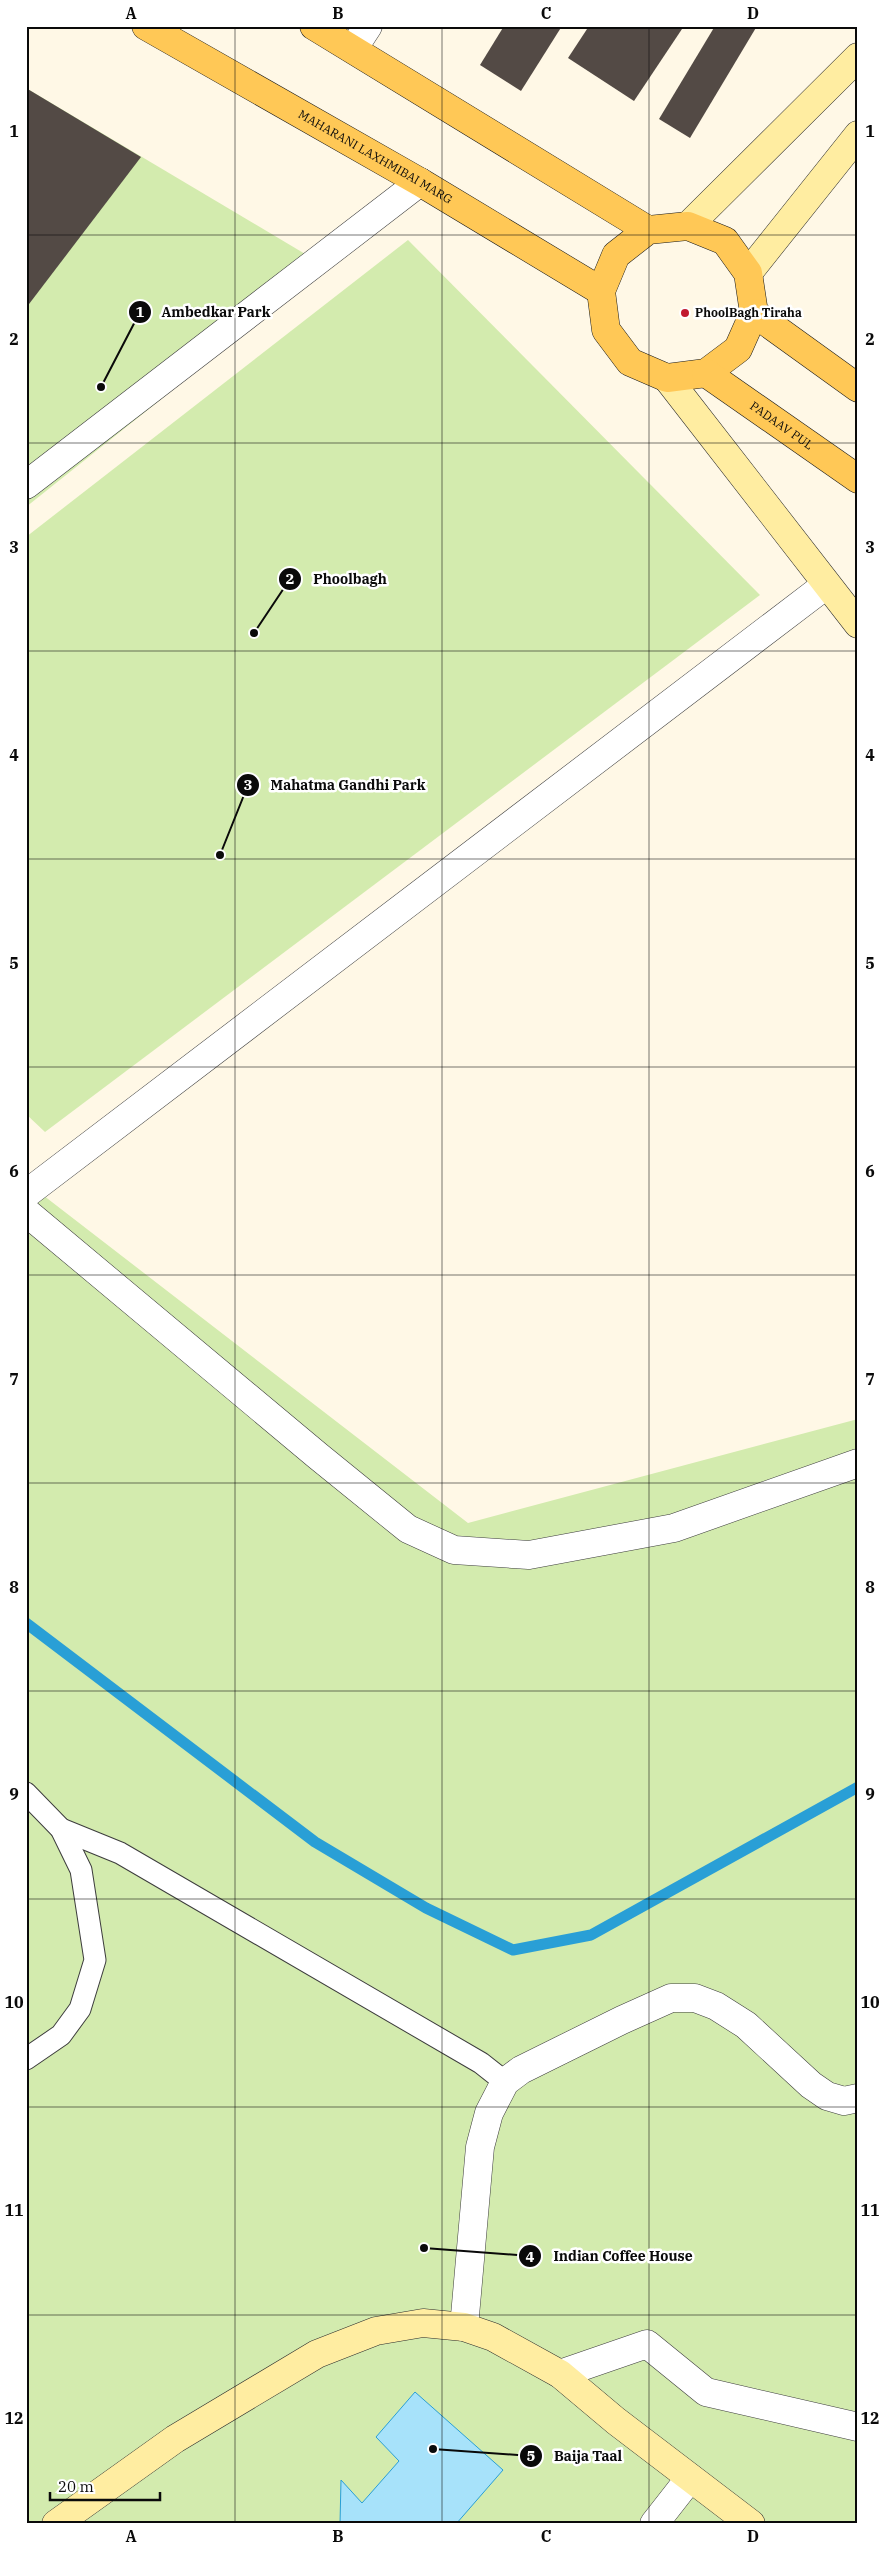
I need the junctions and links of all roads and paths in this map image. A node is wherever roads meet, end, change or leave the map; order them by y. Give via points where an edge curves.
1 (146, 26) edge
2 (314, 26) edge
3 (368, 26) edge
4 (353, 49) junction
5 (858, 57) edge
6 (858, 135) edge
7 (420, 182) junction
8 (688, 226) junction
9 (648, 230) junction
10 (748, 273) junction
11 (601, 291) junction
12 (754, 313) junction
13 (706, 373) junction
14 (667, 378) junction
15 (858, 388) edge
16 (858, 479) edge
17 (26, 485) edge
18 (826, 585) junction
19 (858, 624) edge
20 (26, 1194) edge
21 (26, 1212) edge
22 (858, 1463) edge
23 (26, 1793) edge
24 (61, 1829) junction
25 (26, 2059) edge
26 (513, 2076) junction
27 (858, 2098) edge
28 (464, 2327) junction
29 (560, 2374) junction
30 (858, 2427) edge
31 (690, 2478) junction
32 (56, 2524) edge
33 (654, 2524) edge
34 (751, 2524) edge

1 - 7 main road, MAHARANI LAXHMIBAI MARG
2 - 4 main road
3 - 4 street
4 - 9 main road
5 - 8 street
6 - 10 street
7 - 11 main road, MAHARANI LAXHMIBAI MARG
7 - 17 street
8 - 9 main road
8 - 10 main road via 725,241
9 - 11 main road via 616,254
10 - 12 main road
11 - 14 main road via 606,330 630,362
12 - 13 main road via 738,349
12 - 15 main road
13 - 14 main road
13 - 16 main road, PADAAV PUL
14 - 18 street
18 - 19 street
18 - 20 street
21 - 22 street via 408,1529 454,1550 529,1555 674,1528
23 - 24 lane
24 - 25 lane via 81,1870 95,1960 80,2009 61,2035
24 - 26 lane via 120,1853 481,2063
26 - 27 street via 671,1998 695,1998 716,2006 746,2025 827,2096 844,2102
26 - 28 street via 488,2113 480,2148
28 - 29 street via 493,2337
28 - 32 street via 423,2323 376,2330 317,2354 175,2439
29 - 30 street via 647,2344 706,2392
29 - 31 street
31 - 33 street
31 - 34 street

